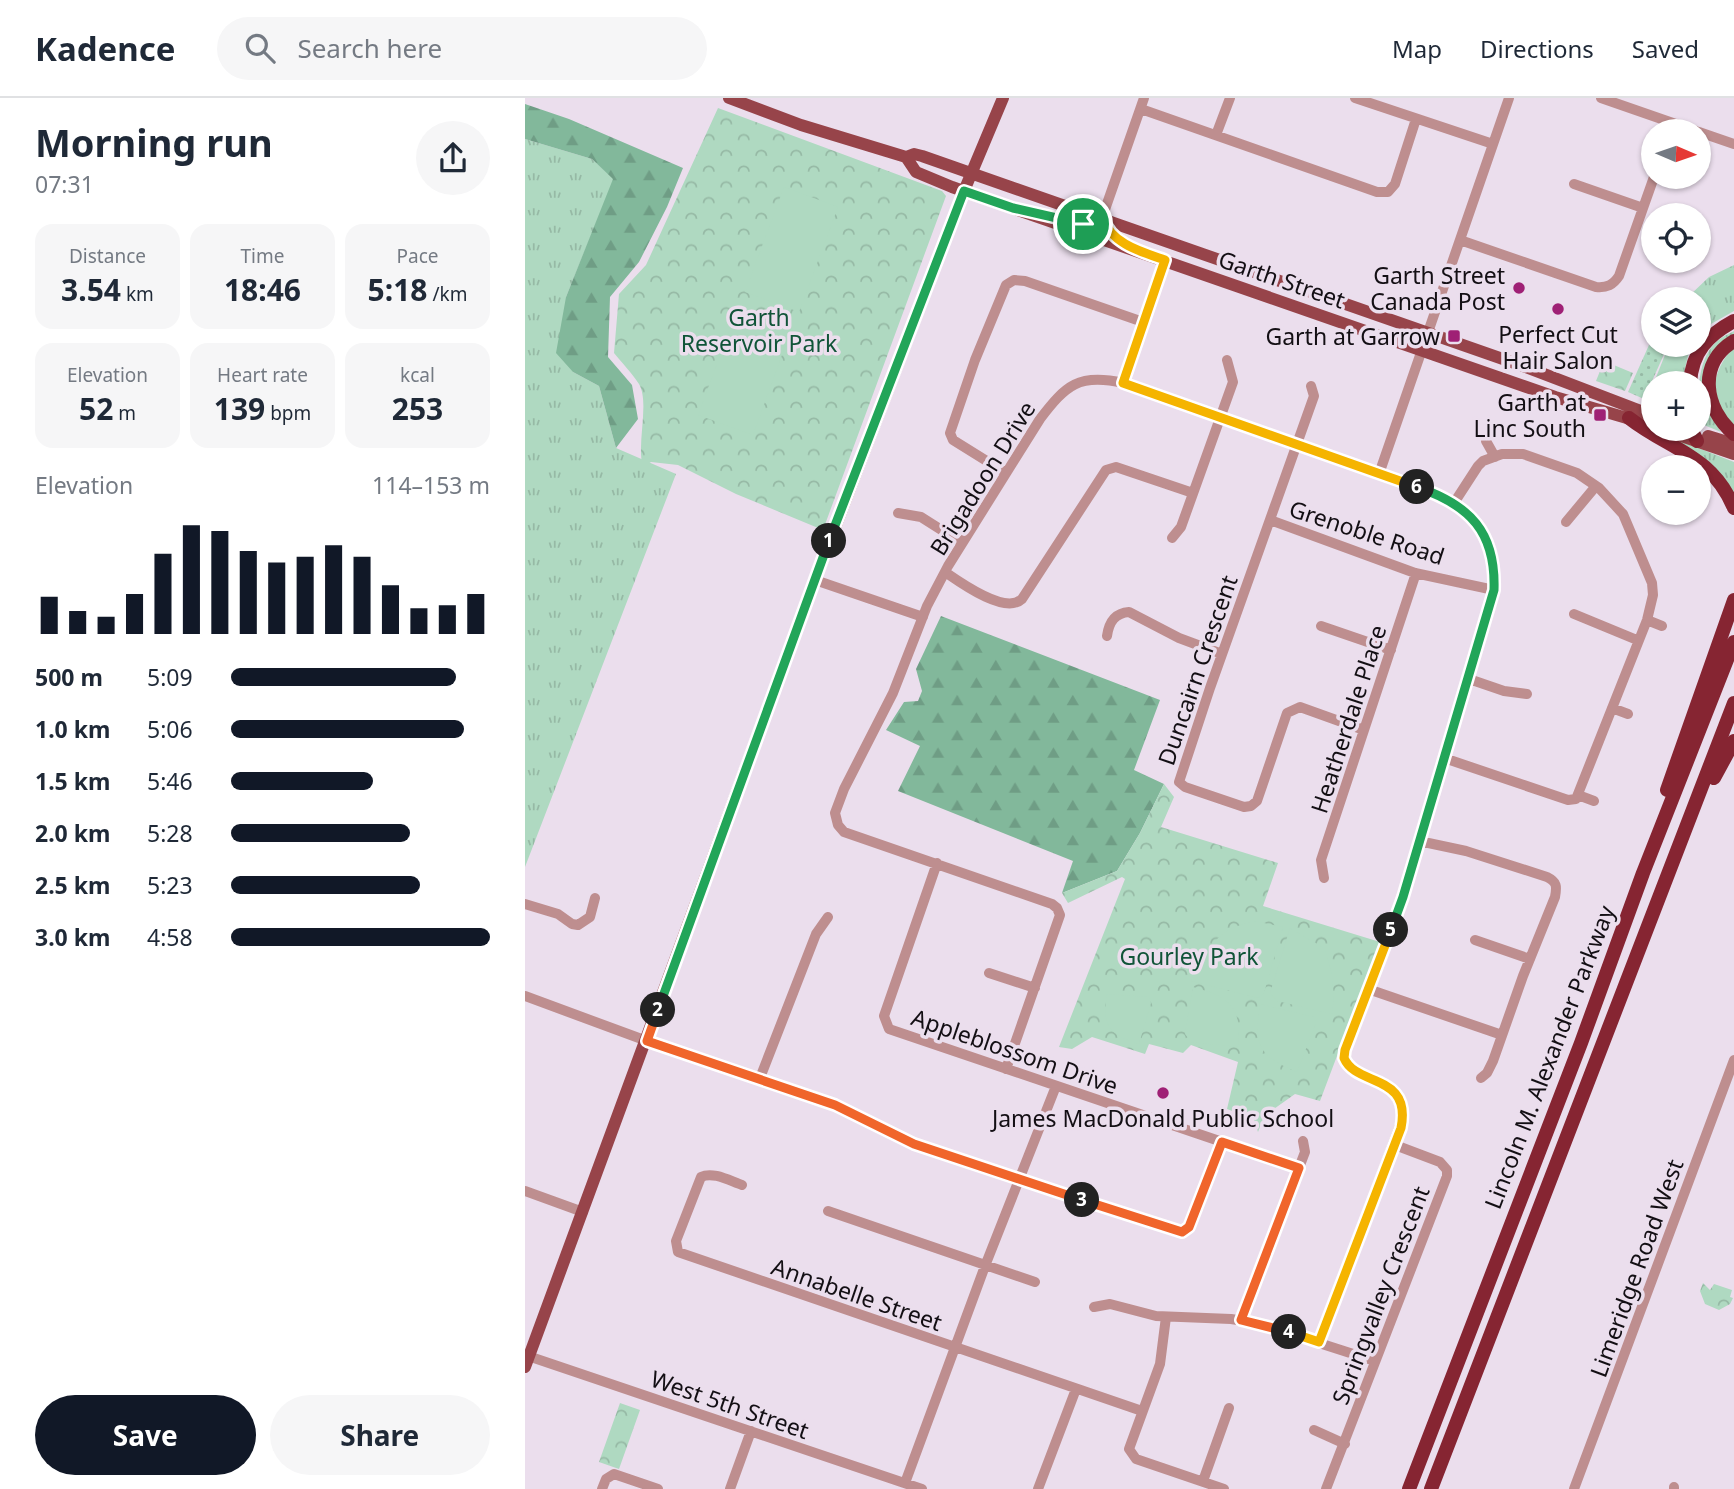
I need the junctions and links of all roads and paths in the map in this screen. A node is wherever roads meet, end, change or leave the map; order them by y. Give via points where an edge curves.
1 (729, 98) edge
2 (1003, 98) edge
3 (1230, 98) edge
4 (1355, 98) edge
5 (1509, 98) edge
6 (1601, 98) edge
7 (1143, 103) edge
8 (1416, 119) junction
9 (1652, 119) edge
10 (1216, 135) junction
11 (1711, 136) edge
12 (1493, 144) junction
13 (1734, 144) edge
14 (906, 157) junction
15 (972, 174) junction
16 (1574, 184) dead end
17 (964, 191) junction
18 (1641, 207) edge
19 (1013, 208) junction
20 (1641, 214) edge
21 (1103, 218) junction
22 (1141, 232) junction
23 (1460, 240) junction
24 (1139, 251) junction
25 (1200, 254) junction
26 (1165, 260) junction
27 (1734, 321) edge
28 (1143, 322) junction
29 (1426, 332) junction
30 (1734, 341) edge
31 (1421, 349) junction
32 (1227, 360) dead end
33 (1526, 367) junction
34 (1692, 371) edge
35 (1491, 374) junction
36 (1123, 383) junction
37 (1311, 386) dead end
38 (1641, 413) edge
39 (1220, 418) junction
40 (1629, 418) junction
41 (1641, 418) edge
42 (1734, 434) edge
43 (1711, 437) edge
44 (1486, 440) dead end
45 (1709, 441) edge
46 (1296, 444) junction
47 (1734, 444) edge
48 (1734, 454) edge
49 (1495, 457) junction
50 (1006, 473) junction
51 (1379, 474) junction
52 (1596, 486) junction
53 (1193, 493) junction
54 (1454, 503) junction
55 (1734, 508) edge
56 (898, 513) dead end
57 (1270, 520) junction
58 (1566, 522) dead end
59 (1172, 538) dead end
60 (962, 543) junction
61 (945, 572) junction
62 (1416, 573) junction
63 (814, 580) junction
64 (1494, 590) junction
65 (1734, 600) edge
66 (1574, 614) dead end
67 (923, 617) junction
68 (1647, 620) junction
69 (1321, 626) dead end
70 (1662, 626) dead end
71 (1107, 636) dead end
72 (1637, 640) junction
73 (1734, 642) edge
74 (1391, 650) junction
75 (1222, 654) junction
76 (1469, 679) junction
77 (1527, 694) dead end
78 (1734, 703) edge
79 (1612, 708) junction
80 (1628, 714) dead end
81 (1364, 730) junction
82 (1734, 741) edge
83 (1444, 758) junction
84 (1578, 795) junction
85 (1594, 801) dead end
86 (1687, 824) junction
87 (1419, 841) junction
88 (937, 863) junction
89 (1643, 873) junction
90 (1324, 878) dead end
91 (595, 898) dead end
92 (525, 904) edge
93 (828, 917) dead end
94 (1475, 940) dead end
95 (1530, 959) junction
96 (989, 973) dead end
97 (1035, 988) junction
98 (1368, 989) junction
99 (525, 997) edge
100 (1502, 1035) junction
101 (647, 1041) junction
102 (1734, 1060) edge
103 (1006, 1069) junction
104 (1481, 1077) dead end
105 (760, 1078) junction
106 (1056, 1086) junction
107 (1303, 1141) dead end
108 (1222, 1142) junction
109 (1395, 1145) junction
110 (1299, 1168) junction
111 (1018, 1180) junction
112 (742, 1185) dead end
113 (525, 1191) edge
114 (583, 1212) junction
115 (828, 1212) dead end
116 (985, 1266) junction
117 (1035, 1282) dead end
118 (1094, 1307) dead end
119 (1166, 1317) junction
120 (1241, 1320) junction
121 (1319, 1342) junction
122 (954, 1348) junction
123 (526, 1360) edge
124 (1375, 1361) junction
125 (1076, 1388) junction
126 (1229, 1408) dead end
127 (1142, 1411) junction
128 (1314, 1430) dead end
129 (751, 1431) junction
130 (1345, 1444) junction
131 (1203, 1481) junction
132 (905, 1483) junction
133 (602, 1489) edge
134 (658, 1489) edge
135 (730, 1489) edge
136 (922, 1489) edge
137 (1038, 1489) edge
138 (1224, 1489) edge
139 (1326, 1489) edge
140 (1409, 1489) edge
141 (1431, 1489) edge
142 (1574, 1489) edge

1 - 14 main road, Garth Street
2 - 15 main road
3 - 10 street
4 - 8 street
5 - 12 street
6 - 9 street
7 - 10 street
7 - 21 street
8 - 10 street via 1395,184 1388,192
8 - 12 street
11 - 13 street
12 - 23 street
14 - 15 main road, Garth Street via 922,156
14 - 17 main road, Garth Street via 915,172
15 - 17 main road
15 - 21 main road, Garth Street
16 - 18 street
17 - 19 main road, Garth Street
17 - 63 main road
19 - 21 main road via 1090,225
19 - 24 main road, Garth Street
20 - 23 street via 1619,276 1604,288
21 - 22 main road, Garth Street
21 - 24 main road via 1111,232
22 - 25 main road, Garth Street
22 - 26 main road
23 - 29 street
24 - 26 main road, Garth Street
25 - 26 main road
25 - 29 main road, Garth Street
26 - 28 street
26 - 31 main road, Garth Street
27 - 34 highway via 1704,342
28 - 36 street
28 - 50 street via 1025,281 1006,285 950,433 953,440
29 - 31 street
29 - 33 main road, Garth Street
30 - 42 highway via 1719,352 1712,365 1708,393 1720,420
31 - 35 main road, Garth Street
31 - 51 street
32 - 39 street via 1233,382
33 - 35 main road via 1514,375
33 - 38 main road, Garth Street
35 - 40 main road, Garth Street
36 - 39 street, Brigadoon Drive
36 - 50 street, Brigadoon Drive via 1101,378 1066,390 1040,419
37 - 46 street, Duncairn Crescent via 1314,396
39 - 46 street, Brigadoon Drive
39 - 53 street
40 - 41 main road, Garth Street
40 - 55 highway via 1710,472
43 - 47 main road
44 - 49 street
45 - 48 main road
46 - 51 street, Brigadoon Drive
46 - 57 street, Duncairn Crescent
49 - 52 street via 1523,454 1586,477
49 - 54 street via 1478,466
50 - 60 street, Brigadoon Drive
51 - 54 street, Brigadoon Drive
52 - 58 street
52 - 68 street via 1623,514 1652,583
53 - 59 street via 1181,527
53 - 61 street via 1116,467 1107,470 1023,600 1015,605 980,594
54 - 64 street, Brigadoon Drive via 1476,522 1486,539 1494,567
56 - 60 street via 921,517
57 - 62 street, Grenoble Road
57 - 75 street, Duncairn Crescent
60 - 61 street, Brigadoon Drive
61 - 67 street, Brigadoon Drive
62 - 64 street, Grenoble Road
62 - 74 street, Heatherdale Place
63 - 67 street
63 - 101 main road
64 - 76 street, Brigadoon Drive
65 - 89 highway via 1647,845
66 - 72 street
67 - 88 street, Brigadoon Drive via 893,693 835,813 845,832
68 - 70 street
68 - 72 street
69 - 74 street
71 - 75 street via 1115,616 1129,612
72 - 79 street
73 - 89 highway, Lincoln M. Alexander Parkway
74 - 81 street, Heatherdale Place
75 - 81 street, Duncairn Crescent via 1180,775 1179,782 1185,787 1251,806 1257,801 1287,713 1295,708
76 - 77 street
76 - 83 street, Brigadoon Drive
78 - 86 highway, Lincoln M. Alexander Parkway
79 - 80 street
79 - 84 street
81 - 90 street, Heatherdale Place via 1321,860
82 - 86 highway via 1696,818
83 - 84 street via 1568,800
83 - 87 street, Brigadoon Drive
84 - 85 street
86 - 141 highway, Lincoln M. Alexander Parkway
87 - 95 street via 1467,851 1555,881 1555,897
87 - 98 street, Brigadoon Drive
88 - 97 street, Brigadoon Drive via 1057,908 1060,915
88 - 103 street, Appleblossom Drive via 885,1012 885,1024 893,1031
89 - 140 highway, Lincoln M. Alexander Parkway
91 - 92 street via 590,917 578,925
93 - 105 street via 815,934
94 - 95 street
95 - 100 street
96 - 97 street
97 - 103 street, Brigadoon Drive
98 - 100 street
98 - 109 street, Brigadoon Drive via 1344,1058 1351,1068 1383,1083 1397,1096 1402,1120
99 - 101 street
100 - 104 street via 1491,1066
101 - 105 street
101 - 114 main road
102 - 142 street, Limeridge Road West
103 - 106 street, Appleblossom Drive
105 - 111 street via 835,1105 914,1144
106 - 108 street, Appleblossom Drive
106 - 111 street
107 - 110 street via 1305,1152
108 - 110 street, Appleblossom Drive
108 - 111 street via 1189,1227 1182,1232
109 - 121 street, Brigadoon Drive
109 - 124 street, Springvalley Crescent via 1440,1162 1447,1176
110 - 120 street
111 - 116 street
112 - 122 street, Annabelle Street via 712,1175 701,1177 676,1241 678,1252
113 - 114 street
114 - 123 main road
115 - 116 street
116 - 117 street
116 - 122 street
118 - 119 street via 1110,1304
119 - 120 street
119 - 127 street via 1160,1364
120 - 121 street
121 - 124 street
122 - 125 street, Annabelle Street
122 - 132 street
123 - 129 street, West 5th Street
124 - 130 street, Springvalley Crescent
125 - 127 street, Annabelle Street
125 - 137 street
126 - 131 street
127 - 131 street via 1129,1446 1136,1460
128 - 130 street
129 - 132 street, West 5th Street
129 - 135 street
130 - 139 street, Springvalley Crescent
131 - 138 street
132 - 136 street, West 5th Street
133 - 134 street via 614,1474

